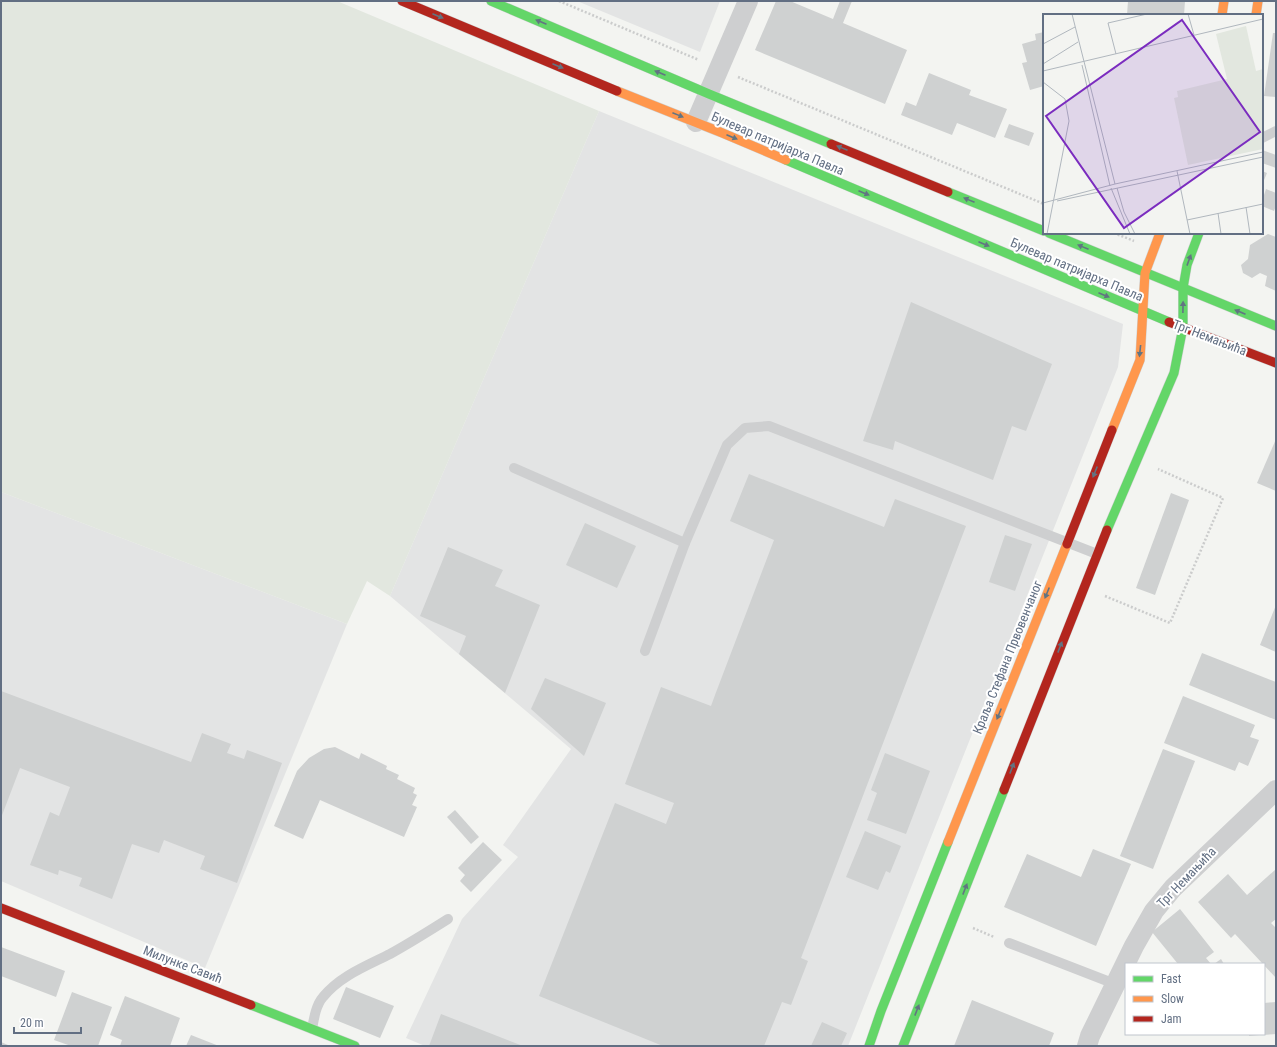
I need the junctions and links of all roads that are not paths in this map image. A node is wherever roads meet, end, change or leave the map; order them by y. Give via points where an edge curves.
1 (402, 1) edge
2 (491, 1) edge
3 (748, 1) edge
4 (1224, 1) edge
5 (1258, 1) edge
6 (1222, 14) edge
7 (1256, 14) edge
8 (709, 94) junction
9 (696, 122) junction
10 (1276, 131) edge
11 (1263, 138) edge
12 (1043, 231) edge
13 (1050, 234) edge
14 (1160, 234) edge
15 (1199, 234) edge
16 (1145, 273) junction
17 (1183, 288) junction
18 (1144, 312) junction
19 (1276, 326) edge
20 (1183, 327) junction
21 (1276, 363) edge
22 (514, 468) dead end
23 (1067, 542) junction
24 (685, 543) junction
25 (1097, 554) junction
26 (645, 651) dead end
27 (1276, 790) edge
28 (1, 908) edge
29 (448, 919) dead end
30 (1009, 943) road end
31 (1126, 963) edge
32 (1125, 964) edge
33 (1115, 984) junction
34 (312, 1029) junction
35 (874, 1029) junction
36 (886, 1034) dead end
37 (902, 1042) edge
38 (355, 1046) edge
39 (868, 1046) edge
40 (1087, 1046) edge

1 -> 9 main road, Булевар патријарха Павла
8 -> 2 main road, Булевар патријарха Павла
3 - 8 street
4 - 6 main road
5 - 7 main road
8 - 9 street
12 -> 8 main road, Булевар патријарха Павла
9 -> 18 main road, Булевар патријарха Павла
10 - 11 lane
16 -> 13 main road, Булевар патријарха Павла
14 - 16 main road, Краља Стефана Првовенчаног
17 -> 15 main road via 1187,265
16 - 17 main road
16 - 18 main road, Краља Стефана Првовенчаног
19 -> 17 main road
20 -> 17 main road
18 - 20 main road, Трг Немањића
18 -> 23 main road, Краља Стефана Првовенчаног via 1140,360
20 - 21 main road, Трг Немањића
20 - 25 main road via 1174,373
22 - 24 lane
23 - 24 lane via 769,426 745,428 727,445
23 - 25 lane
23 -> 35 main road, Краља Стефана Првовенчаног
24 - 26 lane
37 -> 25 main road
27 - 31 street, Трг Немањића via 1172,888 1154,911
28 - 34 main road, Милунке Савић
29 - 34 lane via 352,973 334,986 322,998
30 - 33 lane
32 - 33 street, Трг Немањића
33 - 40 street, Трг Немањића
34 - 38 main road, Милунке Савић
35 - 36 main road
35 - 39 main road, Краља Стефана Првовенчаног

